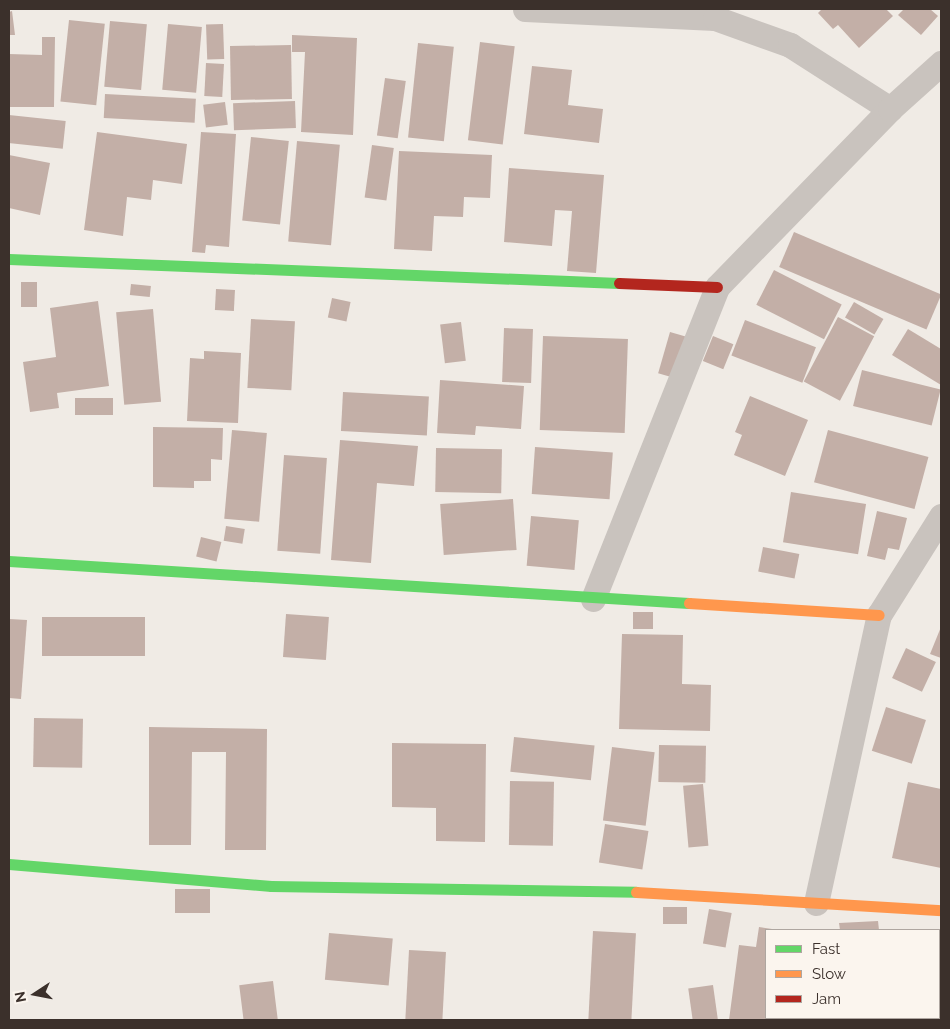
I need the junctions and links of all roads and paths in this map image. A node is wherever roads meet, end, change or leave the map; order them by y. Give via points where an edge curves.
1 (525, 9) edge
2 (556, 9) edge
3 (941, 63) edge
4 (890, 109) junction
5 (9, 259) edge
6 (717, 287) junction
7 (941, 516) edge
8 (9, 561) edge
9 (593, 599) junction
10 (879, 615) junction
11 (9, 864) edge
12 (816, 903) junction
13 (941, 910) edge

1 - 2 street
2 - 4 street via 715,18 790,45
3 - 4 street
4 - 6 street
5 - 6 street
6 - 9 street
7 - 10 street
8 - 9 street
9 - 10 street
10 - 12 street
11 - 12 street via 271,886 592,889
12 - 13 street

